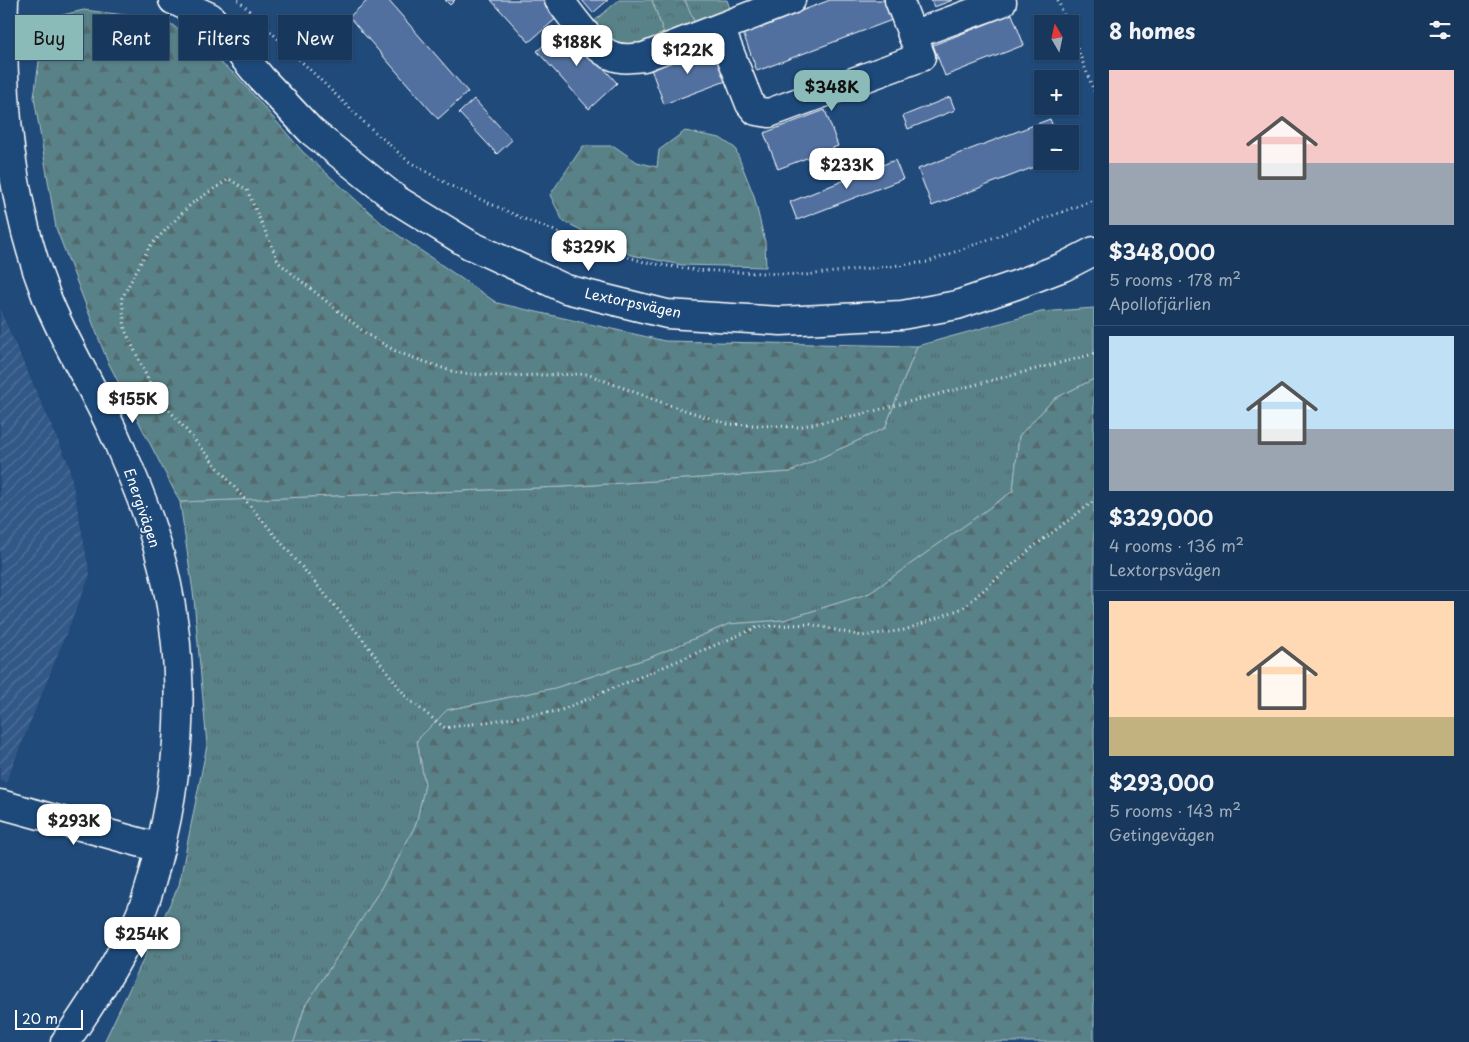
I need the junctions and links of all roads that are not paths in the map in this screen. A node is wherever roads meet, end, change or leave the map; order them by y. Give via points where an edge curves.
1 (4, 0) edge
2 (173, 0) edge
3 (559, 0) edge
4 (791, 0) edge
5 (899, 0) edge
6 (1002, 2) dead end
7 (720, 28) junction
8 (912, 35) junction
9 (1094, 252) edge
10 (0, 804) edge
11 (160, 848) junction
12 (65, 1042) edge

1 - 11 street, Energivägen via 2,93 9,160 26,235 48,299 121,449 153,530 168,595 179,662 179,723 172,798
2 - 9 street, Lextorpsvägen via 210,17 311,131 398,200 470,245 566,289 667,314 781,321 902,315 956,305 1063,267
3 - 7 street via 599,48 612,56 629,59 644,57
4 - 7 street
5 - 8 street
6 - 8 street
7 - 8 street via 750,104 756,111 769,113 921,57
10 - 11 street
11 - 12 street, Energivägen via 137,922 99,994

